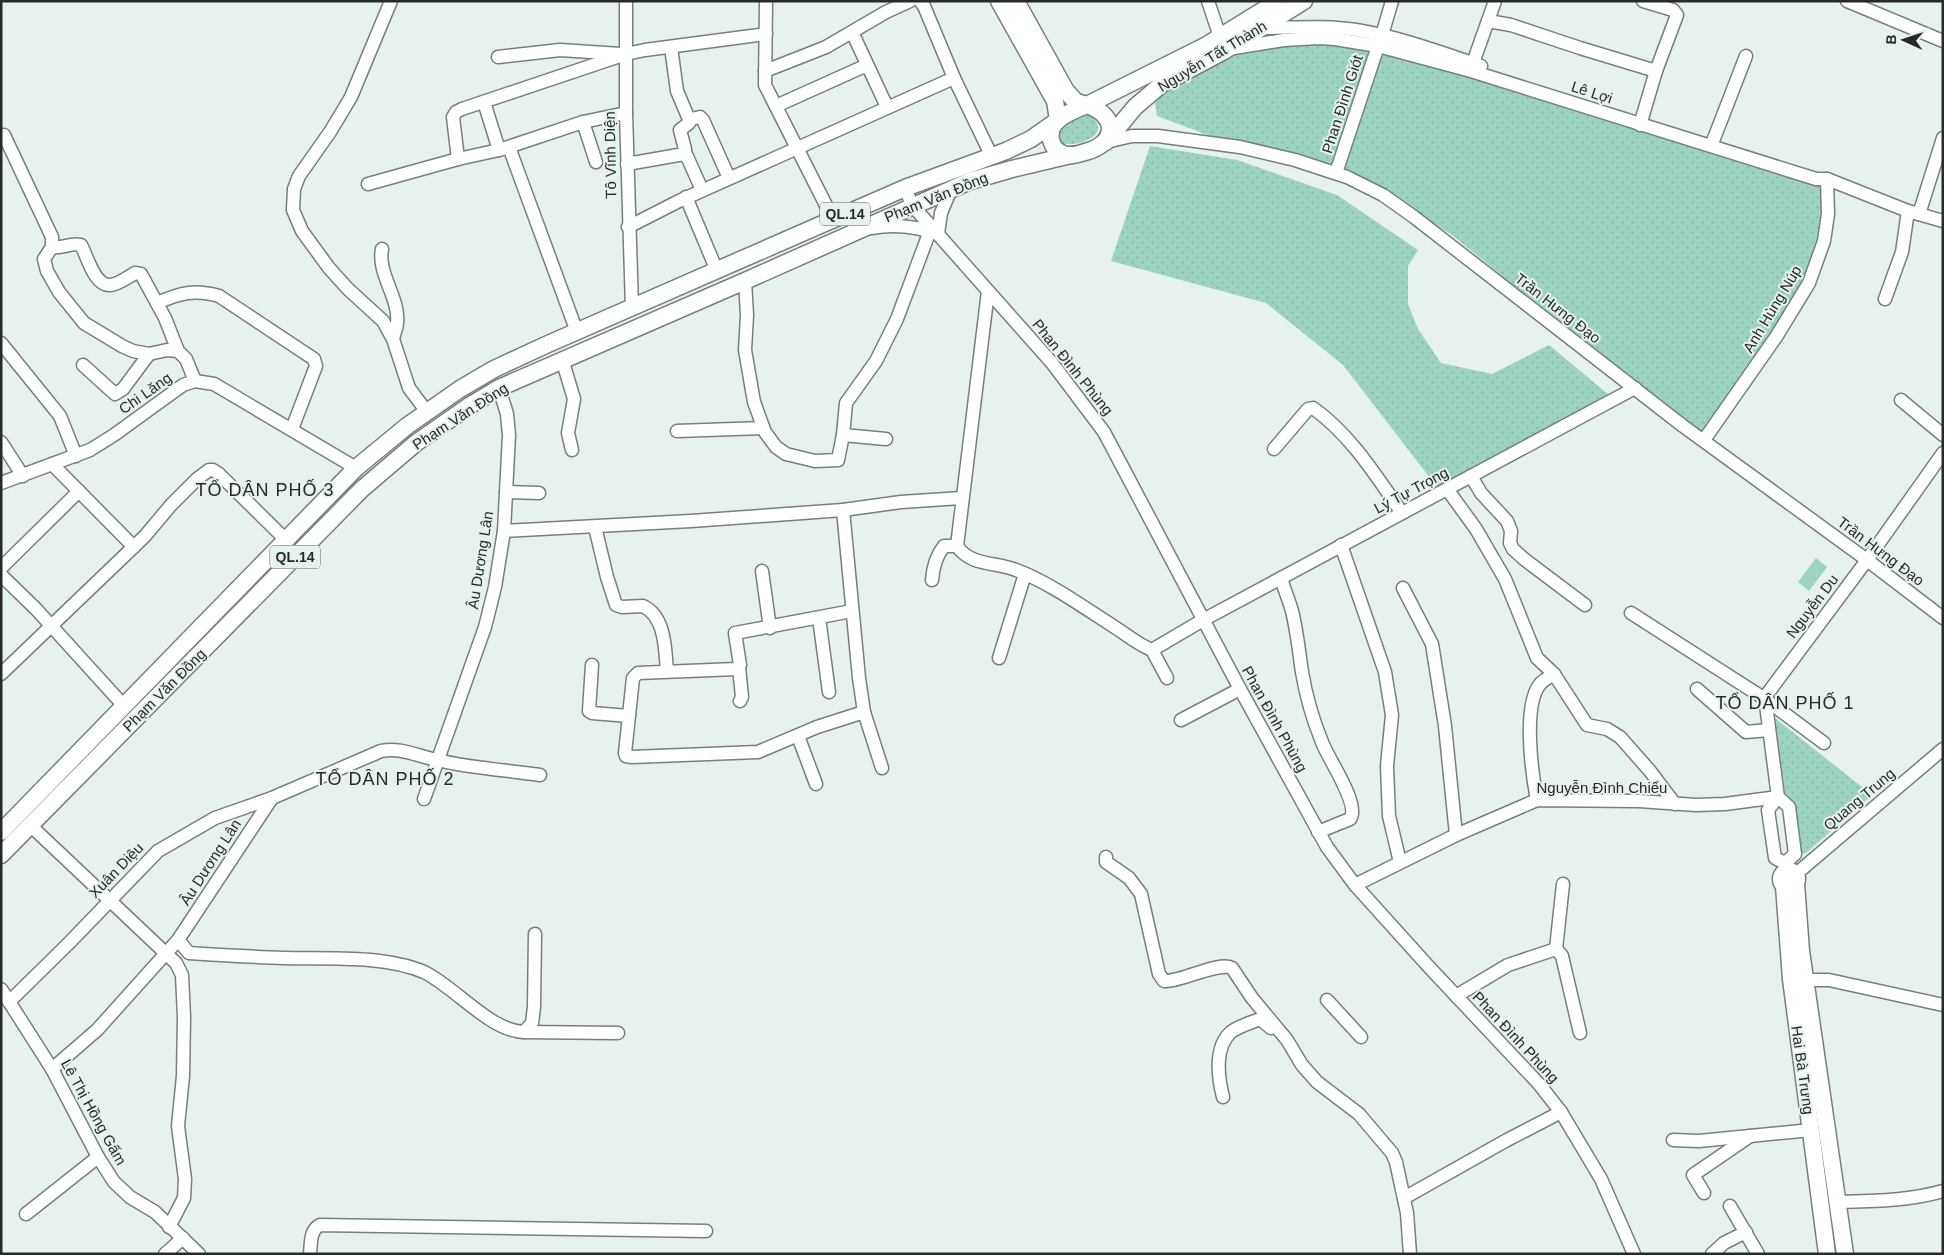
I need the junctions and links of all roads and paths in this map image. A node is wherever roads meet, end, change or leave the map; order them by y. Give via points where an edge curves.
1 (391, 1) edge
2 (626, 1) edge
3 (766, 1) edge
4 (910, 1) edge
5 (920, 1) edge
6 (999, 1) edge
7 (1016, 1) edge
8 (1208, 1) edge
9 (1278, 1) edge
10 (1304, 1) edge
11 (1392, 1) edge
12 (1495, 1) edge
13 (1643, 1) edge
14 (1847, 1) edge
15 (1488, 20) junction
16 (1258, 28) junction
17 (852, 32) junction
18 (766, 34) junction
19 (1225, 39) junction
20 (1380, 41) junction
21 (1943, 41) edge
22 (671, 46) junction
23 (626, 54) junction
24 (1746, 56) dead end
25 (498, 57) dead end
26 (1473, 63) junction
27 (868, 65) junction
28 (766, 71) junction
29 (1656, 71) junction
30 (954, 78) junction
31 (484, 102) junction
32 (776, 106) junction
33 (1087, 106) junction
34 (887, 107) junction
35 (626, 113) junction
36 (691, 119) junction
37 (1058, 120) junction
38 (1641, 121) junction
39 (583, 122) junction
40 (4, 135) dead end
41 (1943, 138) edge
42 (1713, 141) junction
43 (1106, 142) junction
44 (504, 148) junction
45 (797, 149) junction
46 (685, 152) junction
47 (1071, 155) junction
48 (992, 157) junction
49 (458, 159) junction
50 (596, 162) dead end
51 (627, 164) junction
52 (1336, 173) junction
53 (729, 178) junction
54 (1827, 179) junction
55 (368, 184) dead end
56 (906, 188) junction
57 (951, 189) junction
58 (702, 190) junction
59 (686, 197) junction
60 (912, 206) junction
61 (1914, 212) junction
62 (891, 215) junction
63 (833, 219) junction
64 (1943, 221) edge
65 (628, 226) junction
66 (859, 230) junction
67 (933, 230) junction
68 (52, 247) junction
69 (382, 248) dead end
70 (716, 271) junction
71 (745, 281) junction
72 (988, 291) junction
73 (1885, 299) dead end
74 (157, 304) junction
75 (632, 308) junction
76 (638, 326) junction
77 (577, 332) junction
78 (393, 339) junction
79 (1, 343) edge
80 (178, 350) junction
81 (149, 354) junction
82 (562, 359) junction
83 (83, 365) dead end
84 (195, 381) junction
85 (499, 388) junction
86 (1635, 388) junction
87 (1901, 400) dead end
88 (427, 412) junction
89 (763, 428) junction
90 (292, 429) junction
91 (677, 431) dead end
92 (1943, 434) edge
93 (843, 435) junction
94 (886, 439) dead end
95 (1704, 440) junction
96 (1, 442) edge
97 (1274, 448) dead end
98 (572, 450) dead end
99 (1943, 452) edge
100 (76, 456) junction
101 (52, 464) junction
102 (356, 468) junction
103 (23, 476) junction
104 (1471, 476) junction
105 (1, 483) edge
106 (1447, 489) junction
107 (79, 491) junction
108 (506, 492) junction
109 (539, 493) dead end
110 (962, 498) junction
111 (842, 510) junction
112 (1402, 513) junction
113 (595, 527) junction
114 (504, 531) junction
115 (286, 540) junction
116 (1341, 545) junction
117 (957, 546) junction
118 (134, 547) junction
119 (1867, 560) junction
120 (1, 568) edge
121 (762, 571) dead end
122 (1025, 574) junction
123 (1, 575) edge
124 (1281, 578) junction
125 (932, 580) dead end
126 (1403, 588) dead end
127 (1585, 605) dead end
128 (852, 612) junction
129 (1630, 613) dead end
130 (819, 618) junction
131 (1943, 618) edge
132 (1203, 620) junction
133 (51, 625) junction
134 (770, 628) junction
135 (1152, 650) junction
136 (173, 656) junction
137 (999, 658) dead end
138 (592, 665) dead end
139 (739, 667) junction
140 (185, 669) junction
141 (667, 672) junction
142 (1, 674) edge
143 (1554, 674) junction
144 (1167, 678) dead end
145 (1697, 689) dead end
146 (1240, 690) junction
147 (829, 692) dead end
148 (1765, 699) junction
149 (740, 701) dead end
150 (124, 706) junction
151 (864, 712) junction
152 (629, 716) junction
153 (1181, 720) dead end
154 (1769, 730) junction
155 (798, 736) junction
156 (1824, 743) dead end
157 (1943, 749) edge
158 (437, 761) junction
159 (882, 768) dead end
160 (540, 775) dead end
161 (816, 784) dead end
162 (1778, 797) junction
163 (272, 798) junction
164 (424, 799) dead end
165 (1537, 800) junction
166 (1675, 804) junction
167 (31, 826) junction
168 (1, 832) edge
169 (1318, 832) junction
170 (1456, 835) junction
171 (1, 856) edge
172 (1106, 857) dead end
173 (1400, 862) junction
174 (1789, 876) junction
175 (1563, 884) dead end
176 (1355, 885) junction
177 (110, 901) junction
178 (535, 934) dead end
179 (178, 940) junction
180 (1556, 949) junction
181 (166, 954) junction
182 (1798, 980) junction
183 (1, 988) edge
184 (1456, 996) junction
185 (1327, 1000) dead end
186 (9, 1002) junction
187 (1943, 1005) edge
188 (524, 1032) junction
189 (618, 1033) dead end
190 (1580, 1033) dead end
191 (1361, 1037) dead end
192 (1296, 1057) junction
193 (52, 1069) junction
194 (1223, 1097) dead end
195 (1561, 1112) junction
196 (1811, 1130) junction
197 (1752, 1135) junction
198 (1674, 1140) dead end
199 (98, 1157) junction
200 (1943, 1191) edge
201 (1704, 1193) dead end
202 (1404, 1198) junction
203 (1837, 1202) junction
204 (1730, 1206) dead end
205 (26, 1214) dead end
206 (169, 1227) junction
207 (706, 1231) dead end
208 (1746, 1232) junction
209 (183, 1238) junction
210 (165, 1254) edge
211 (199, 1254) edge
212 (310, 1254) edge
213 (1410, 1254) edge
214 (1634, 1254) edge
215 (1712, 1254) edge
216 (1758, 1254) edge
217 (1827, 1254) edge
218 (1845, 1254) edge

1 - 78 street via 351,97 299,176 293,200 296,219 312,246 348,289 378,314
2 - 23 street, Tô Vĩnh Diện
3 - 18 street
4 - 17 street
5 - 30 street
6 - 37 main road via 1055,101
7 - 33 main road via 1066,91 1076,102
8 - 19 street
9 - 19 main road, Nguyễn Tất Thành
10 - 16 main road, Nguyễn Tất Thành
11 - 20 street, Phan Đình Giót
12 - 15 street
13 - 29 street via 1676,12
14 - 21 street
15 - 26 street
15 - 29 street via 1510,24
16 - 19 main road
16 - 19 main road, Nguyễn Tất Thành
16 - 20 street via 1336,28
17 - 27 street
17 - 28 street via 826,47
18 - 22 street
18 - 28 street
19 - 20 street, Lê Lợi
19 - 33 main road, Nguyễn Tất Thành
19 - 43 main road, Nguyễn Tất Thành via 1147,95
20 - 26 street
20 - 38 street, Lê Lợi
20 - 52 street, Phan Đình Giót
22 - 23 street
22 - 36 street via 677,91
23 - 25 street via 560,50
23 - 31 street
23 - 35 street, Tô Vĩnh Diện
24 - 42 street
26 - 38 street
27 - 32 street
27 - 34 street
28 - 32 street via 765,85
29 - 38 street
30 - 34 street
30 - 48 street
31 - 44 street
31 - 49 street via 462,109 453,117
32 - 45 street
33 - 37 main road
33 - 43 main road via 1100,110 1108,120 1110,131
34 - 45 street
35 - 39 street
35 - 51 street, Tô Vĩnh Diện
36 - 46 street via 680,130
36 - 53 street via 703,120
37 - 47 main road via 1051,130 1052,142 1059,152
37 - 48 main road, Phạm Văn Đồng / QL.14 via 1031,139
38 - 42 street
38 - 54 street, Lê Lợi via 1816,180
39 - 44 street
39 - 50 street
40 - 68 street via 52,237
41 - 61 street
42 - 54 street via 1818,172
43 - 47 main road via 1093,150
43 - 52 street, Trần Hưng Đạo via 1132,136 1158,136 1209,142 1258,151
44 - 49 street
44 - 77 street
45 - 53 street
45 - 63 street
46 - 51 street
46 - 58 street
47 - 57 main road, Phạm Văn Đồng / QL.14 via 1012,169
48 - 56 main road, Phạm Văn Đồng / QL.14
49 - 55 street
51 - 65 street, Tô Vĩnh Diện
52 - 86 street, Trần Hưng Đạo via 1383,195 1414,217
53 - 58 street
54 - 61 street, Lê Lợi
54 - 95 street, Anh Hùng Núp via 1828,214 1824,241 1809,283 1772,344
56 - 60 street, Phan Đình Phùng
56 - 63 main road, Phạm Văn Đồng / QL.14
57 - 60 main road, Phạm Văn Đồng / QL.14
57 - 67 street
58 - 59 street
59 - 65 street
59 - 70 street
60 - 62 main road, Phạm Văn Đồng / QL.14
60 - 67 street, Phan Đình Phùng
61 - 64 street, Lê Lợi
61 - 73 street
62 - 66 main road, Phạm Văn Đồng / QL.14
62 - 67 street
63 - 70 main road, Phạm Văn Đồng / QL.14
65 - 75 street, Tô Vĩnh Diện
66 - 67 street via 903,226
66 - 71 main road, Phạm Văn Đồng / QL.14
67 - 72 street, Phan Đình Phùng
67 - 93 street via 876,361 846,403
68 - 74 street via 81,244 93,271 104,284 112,285 140,273
68 - 81 street via 44,264 80,319 122,346
69 - 78 street via 380,261 396,311
70 - 75 main road, Phạm Văn Đồng / QL.14
71 - 76 main road, Phạm Văn Đồng / QL.14
71 - 89 street via 745,350 754,402
72 - 110 street
72 - 132 street, Phan Đình Phùng via 1052,362 1104,432
74 - 80 street
74 - 90 street via 176,295 193,292 219,296 314,359 316,366
75 - 76 main road
75 - 77 main road, Phạm Văn Đồng / QL.14
76 - 82 main road, Phạm Văn Đồng / QL.14
77 - 88 main road, Phạm Văn Đồng / QL.14 via 494,369
78 - 88 street via 409,388
79 - 100 street via 60,416
80 - 81 street
80 - 84 street via 186,359
81 - 83 street via 115,394
82 - 85 main road, Phạm Văn Đồng / QL.14
82 - 98 street via 574,399 568,433
84 - 90 street, Chi Lăng via 214,384
84 - 100 street, Chi Lăng via 183,385 114,435
85 - 108 street, Âu Dương Lân via 509,435
85 - 140 main road, Phạm Văn Đồng / QL.14 via 416,443 362,489
86 - 95 street, Trần Hưng Đạo
86 - 104 street, Lý Tự Trọng
87 - 92 street
88 - 102 main road, Phạm Văn Đồng / QL.14
89 - 91 street
89 - 93 street via 770,441 782,452 815,461 838,460
90 - 102 street, Chi Lăng
93 - 94 street
95 - 119 street, Trần Hưng Đạo
96 - 103 street
97 - 112 street via 1308,409 1313,408 1366,461
99 - 119 street, Nguyễn Du
100 - 101 street, Chi Lăng
101 - 103 street, Chi Lăng
101 - 107 street
102 - 115 main road, Phạm Văn Đồng / QL.14
103 - 105 street, Chi Lăng
104 - 106 street, Lý Tự Trọng
104 - 127 street via 1481,493 1507,521 1513,549
106 - 112 street, Lý Tự Trọng
106 - 143 street via 1476,529 1505,579 1538,658
107 - 118 street
107 - 120 street
108 - 109 street
108 - 114 street, Âu Dương Lân
110 - 111 street
110 - 117 street
111 - 113 street
111 - 128 street
112 - 116 street, Lý Tự Trọng
113 - 114 street
113 - 141 street via 616,605 643,606 654,616 665,642
114 - 158 street, Âu Dương Lân via 495,587 484,627
115 - 118 street via 220,474 209,470 196,479
115 - 136 main road, Phạm Văn Đồng / QL.14
116 - 124 street, Lý Tự Trọng
116 - 173 street via 1386,672 1392,715 1387,766 1388,809
117 - 122 street via 969,558
117 - 125 street via 944,546 940,551
118 - 133 street
119 - 131 street, Trần Hưng Đạo
119 - 148 street, Nguyễn Du
121 - 134 street
122 - 135 street
122 - 137 street
123 - 133 street
124 - 132 street, Lý Tự Trọng
124 - 169 street via 1292,610 1302,674 1316,728 1351,801 1353,812 1350,819
126 - 170 street via 1432,644 1442,702
128 - 130 street
128 - 151 street
129 - 148 street
130 - 134 street
130 - 147 street
132 - 135 street, Lý Tự Trọng
132 - 146 street, Phan Đình Phùng
133 - 142 street
133 - 150 street
134 - 139 street via 735,633
135 - 144 street
136 - 140 main road
136 - 150 main road, Phạm Văn Đồng / QL.14
138 - 152 street via 588,711
139 - 141 street
139 - 149 street
140 - 167 main road, Phạm Văn Đồng / QL.14
141 - 152 street via 635,675
143 - 165 street via 1541,683 1532,706 1530,758
143 - 166 street via 1587,725 1620,737
145 - 154 street via 1746,732
146 - 153 street
146 - 169 street, Phan Đình Phùng
148 - 154 street
148 - 156 street
150 - 168 main road, Phạm Văn Đồng / QL.14
151 - 155 street
151 - 159 street
152 - 155 street via 625,753 629,757 758,752
154 - 162 street
155 - 161 street
157 - 174 street, Quang Trung
158 - 160 street
158 - 163 street via 399,749 381,751
158 - 164 street, Âu Dương Lân
162 - 166 street, Nguyễn Đình Chiểu via 1726,804
162 - 174 street via 1789,807 1795,854
162 - 174 street via 1768,810 1775,858
163 - 177 street, Xuân Diệu via 215,818 158,851
163 - 179 street, Âu Dương Lân
165 - 166 street, Nguyễn Đình Chiểu
165 - 170 street, Nguyễn Đình Chiểu
167 - 171 main road, Phạm Văn Đồng / QL.14
167 - 177 street
169 - 176 street, Phan Đình Phùng
170 - 173 street, Nguyễn Đình Chiểu
172 - 192 street via 1106,862 1129,878 1141,894 1159,974 1164,980 1224,966 1232,968 1287,1040
173 - 176 street, Nguyễn Đình Chiểu
174 - 182 main road, Hai Bà Trưng
175 - 180 street
176 - 184 street, Phan Đình Phùng
177 - 181 street
177 - 186 street, Xuân Diệu
178 - 188 street via 534,1007 532,1023
179 - 181 street, Âu Dương Lân
179 - 188 street via 189,953 339,958 393,964 424,972 498,1024
180 - 184 street via 1508,965
180 - 190 street via 1562,956
181 - 193 street, Âu Dương Lân via 97,1030
181 - 206 street via 182,975 184,1017 178,1126 185,1179 184,1198
182 - 187 street via 1829,980
182 - 196 main road, Hai Bà Trưng
182 - 203 main road
183 - 186 street, Lê Thị Hồng Gấm
184 - 195 street, Phan Đình Phùng
185 - 191 street
186 - 193 street, Lê Thị Hồng Gấm
188 - 189 street
192 - 194 street via 1261,1019 1237,1028 1230,1033 1220,1051 1219,1075
192 - 202 street via 1317,1082 1359,1114 1388,1148 1396,1162
193 - 199 street, Lê Thị Hồng Gấm
195 - 202 street
195 - 214 street, Phan Đình Phùng via 1601,1179
196 - 197 street
196 - 217 main road, Hai Bà Trưng
197 - 198 street via 1699,1141
197 - 201 street via 1693,1175
199 - 205 street
199 - 206 street, Lê Thị Hồng Gấm via 124,1192 155,1212
200 - 203 street via 1893,1199
202 - 213 street
203 - 218 main road
204 - 208 street
206 - 209 street, Lê Thị Hồng Gấm
207 - 212 street via 320,1225 312,1234
208 - 215 street via 1724,1243
208 - 216 street
209 - 210 street
209 - 211 street, Lê Thị Hồng Gấm

